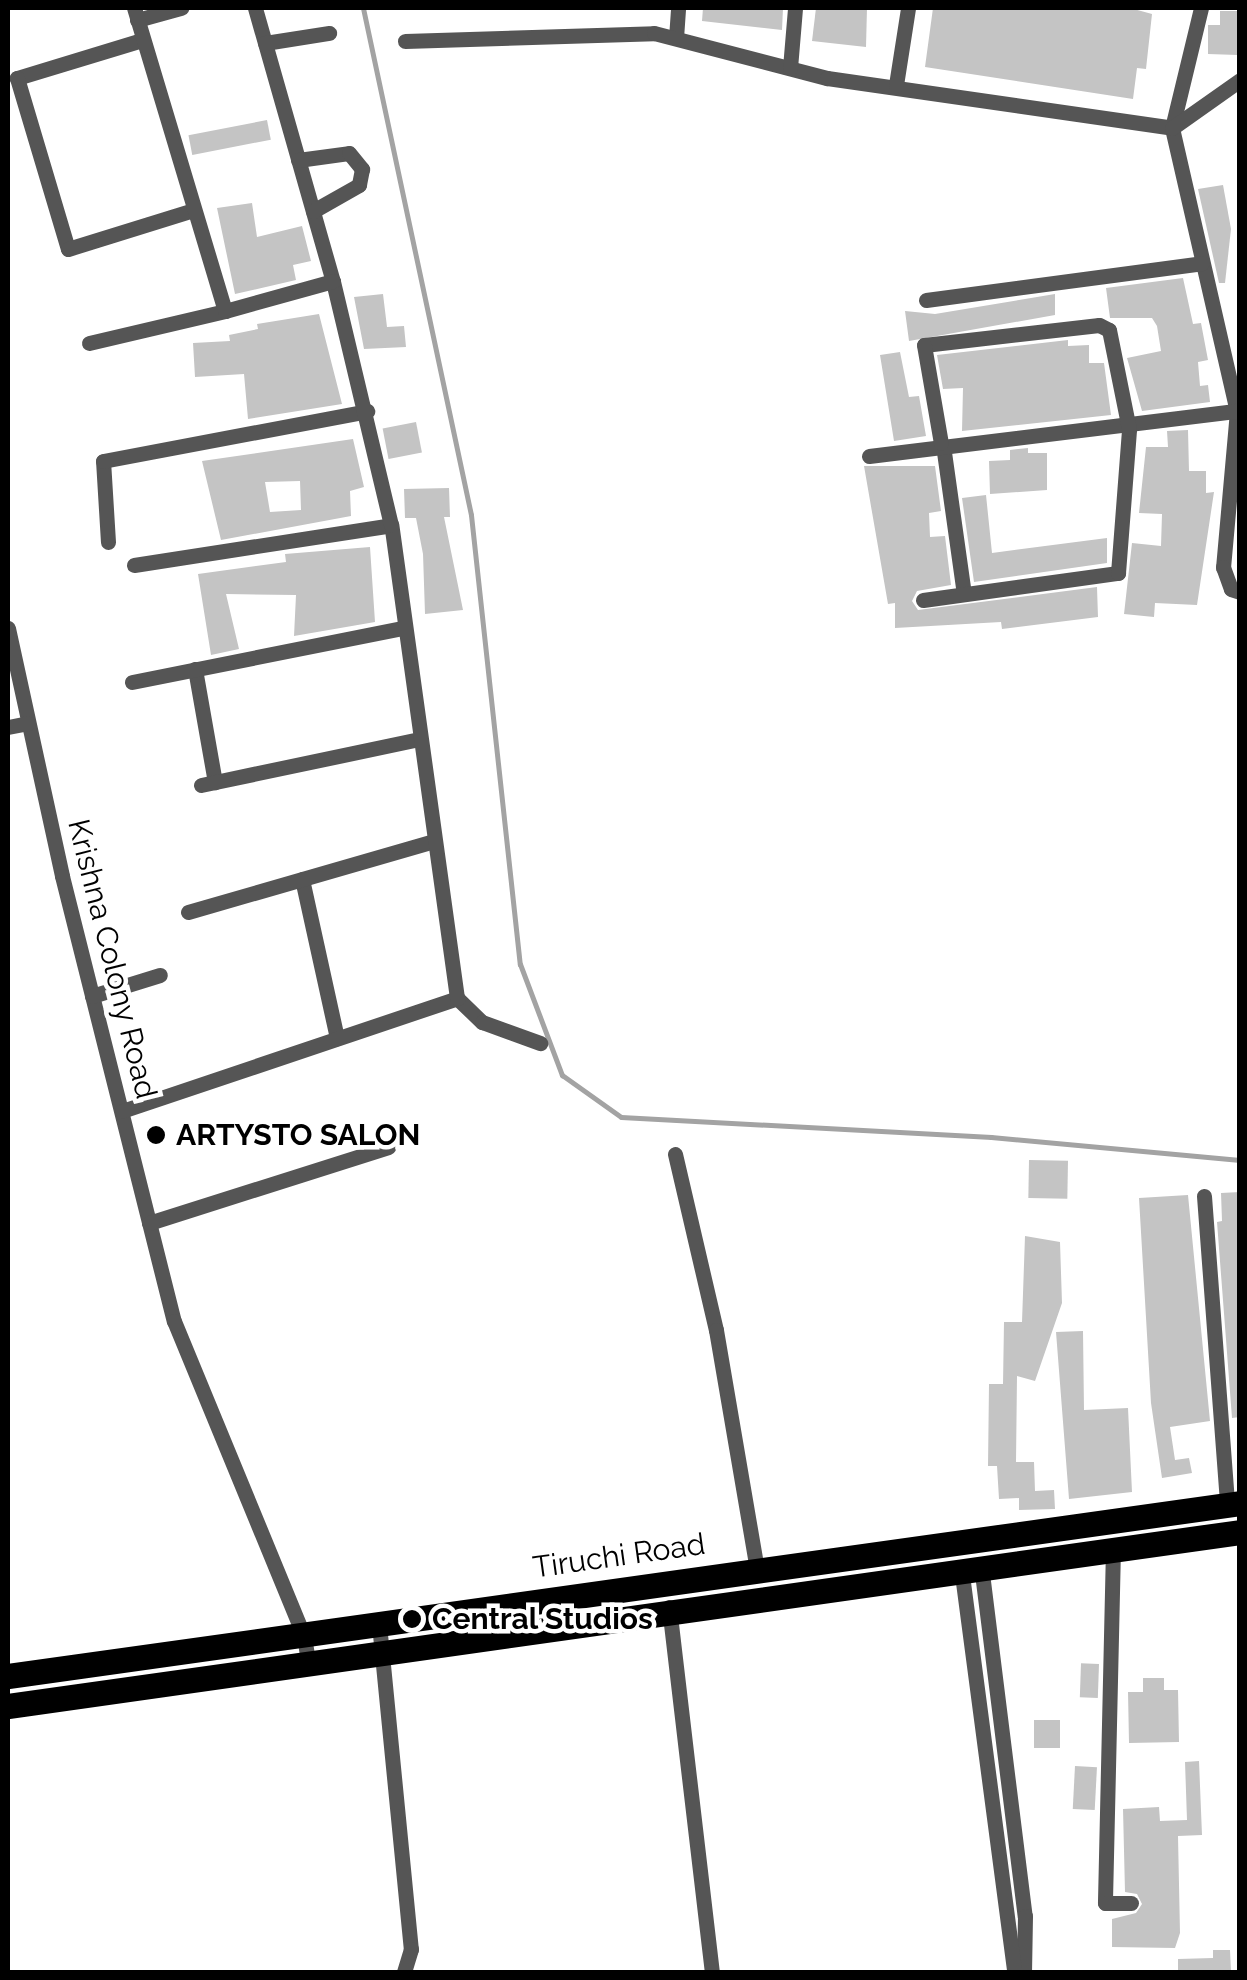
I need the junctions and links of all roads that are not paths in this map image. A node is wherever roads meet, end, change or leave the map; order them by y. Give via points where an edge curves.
1 (181, 8) edge
2 (255, 8) edge
3 (678, 8) edge
4 (795, 8) edge
5 (908, 8) edge
6 (1201, 8) edge
7 (135, 14) edge
8 (329, 33) dead end
9 (676, 38) junction
10 (142, 40) junction
11 (405, 41) dead end
12 (265, 43) junction
13 (790, 68) junction
14 (1240, 80) edge
15 (896, 85) junction
16 (1172, 128) junction
17 (298, 160) junction
18 (193, 210) junction
19 (313, 211) junction
20 (1202, 264) junction
21 (333, 280) junction
22 (926, 300) dead end
23 (225, 311) junction
24 (89, 343) dead end
25 (367, 411) junction
26 (1236, 411) junction
27 (1129, 428) junction
28 (943, 447) junction
29 (869, 456) dead end
30 (391, 525) junction
31 (108, 542) dead end
32 (134, 565) dead end
33 (1240, 592) edge
34 (964, 594) junction
35 (923, 600) dead end
36 (8, 628) edge
37 (402, 628) junction
38 (195, 669) junction
39 (132, 682) dead end
40 (28, 723) junction
41 (8, 726) edge
42 (419, 739) junction
43 (434, 841) junction
44 (302, 879) junction
45 (188, 912) dead end
46 (160, 975) dead end
47 (92, 996) junction
48 (457, 998) junction
49 (337, 1038) junction
50 (540, 1043) dead end
51 (122, 1111) junction
52 (388, 1147) dead end
53 (675, 1154) dead end
54 (1204, 1196) dead end
55 (149, 1223) junction
56 (1233, 1503) edge
57 (1240, 1532) edge
58 (1113, 1548) junction
59 (971, 1566) junction
60 (756, 1570) junction
61 (670, 1607) junction
62 (380, 1624) junction
63 (304, 1636) junction
64 (384, 1655) junction
65 (310, 1666) junction
66 (8, 1676) edge
67 (8, 1706) edge
68 (1131, 1902) dead end
69 (404, 1972) edge
70 (712, 1972) edge
71 (1014, 1972) edge
72 (1024, 1972) edge

1 - 7 street
2 - 12 street
3 - 9 street
4 - 13 street
5 - 15 street
6 - 16 street
7 - 10 street
8 - 12 street
9 - 11 street via 654,33
9 - 13 street
10 - 18 street
10 - 18 street via 17,78 68,249
12 - 17 street
13 - 15 street
14 - 16 street
15 - 16 street
16 - 20 street
17 - 19 street
17 - 19 street via 349,153 362,169 359,186
18 - 23 street
19 - 21 street
20 - 22 street
20 - 26 street
21 - 23 street
21 - 25 street
23 - 24 street
25 - 30 street
25 - 31 street via 103,462
26 - 27 street
26 - 33 street via 1223,567 1231,589
27 - 28 street
27 - 28 street via 1109,330 1099,325 924,346
27 - 34 street via 1118,573
28 - 29 street
28 - 34 street
30 - 32 street
30 - 37 street
34 - 35 street
36 - 40 street, Krishna Colony Road
37 - 38 street
37 - 42 street
38 - 39 street
38 - 42 street via 208,784
40 - 41 street
40 - 47 street, Krishna Colony Road
42 - 43 street
43 - 44 street
43 - 48 street
44 - 45 street
44 - 49 street
46 - 47 street
47 - 51 street, Krishna Colony Road
48 - 49 street
48 - 50 street via 482,1022
49 - 51 street
51 - 55 street, Krishna Colony Road
52 - 55 street
53 - 60 street via 716,1330
54 - 56 street
55 - 63 street, Krishna Colony Road via 174,1321
56 - 60 highway, Tiruchi Road
57 - 58 highway
58 - 59 highway
58 - 68 street via 1105,1902
59 - 61 highway
59 - 71 street
59 - 72 street via 1026,1916
60 - 62 highway, Tiruchi Road
61 - 64 highway
61 - 70 street
62 - 63 highway, Tiruchi Road
62 - 64 street
63 - 65 street, Krishna Colony Road
63 - 66 highway, Tiruchi Road
64 - 65 highway
64 - 69 street via 411,1949
65 - 67 highway

